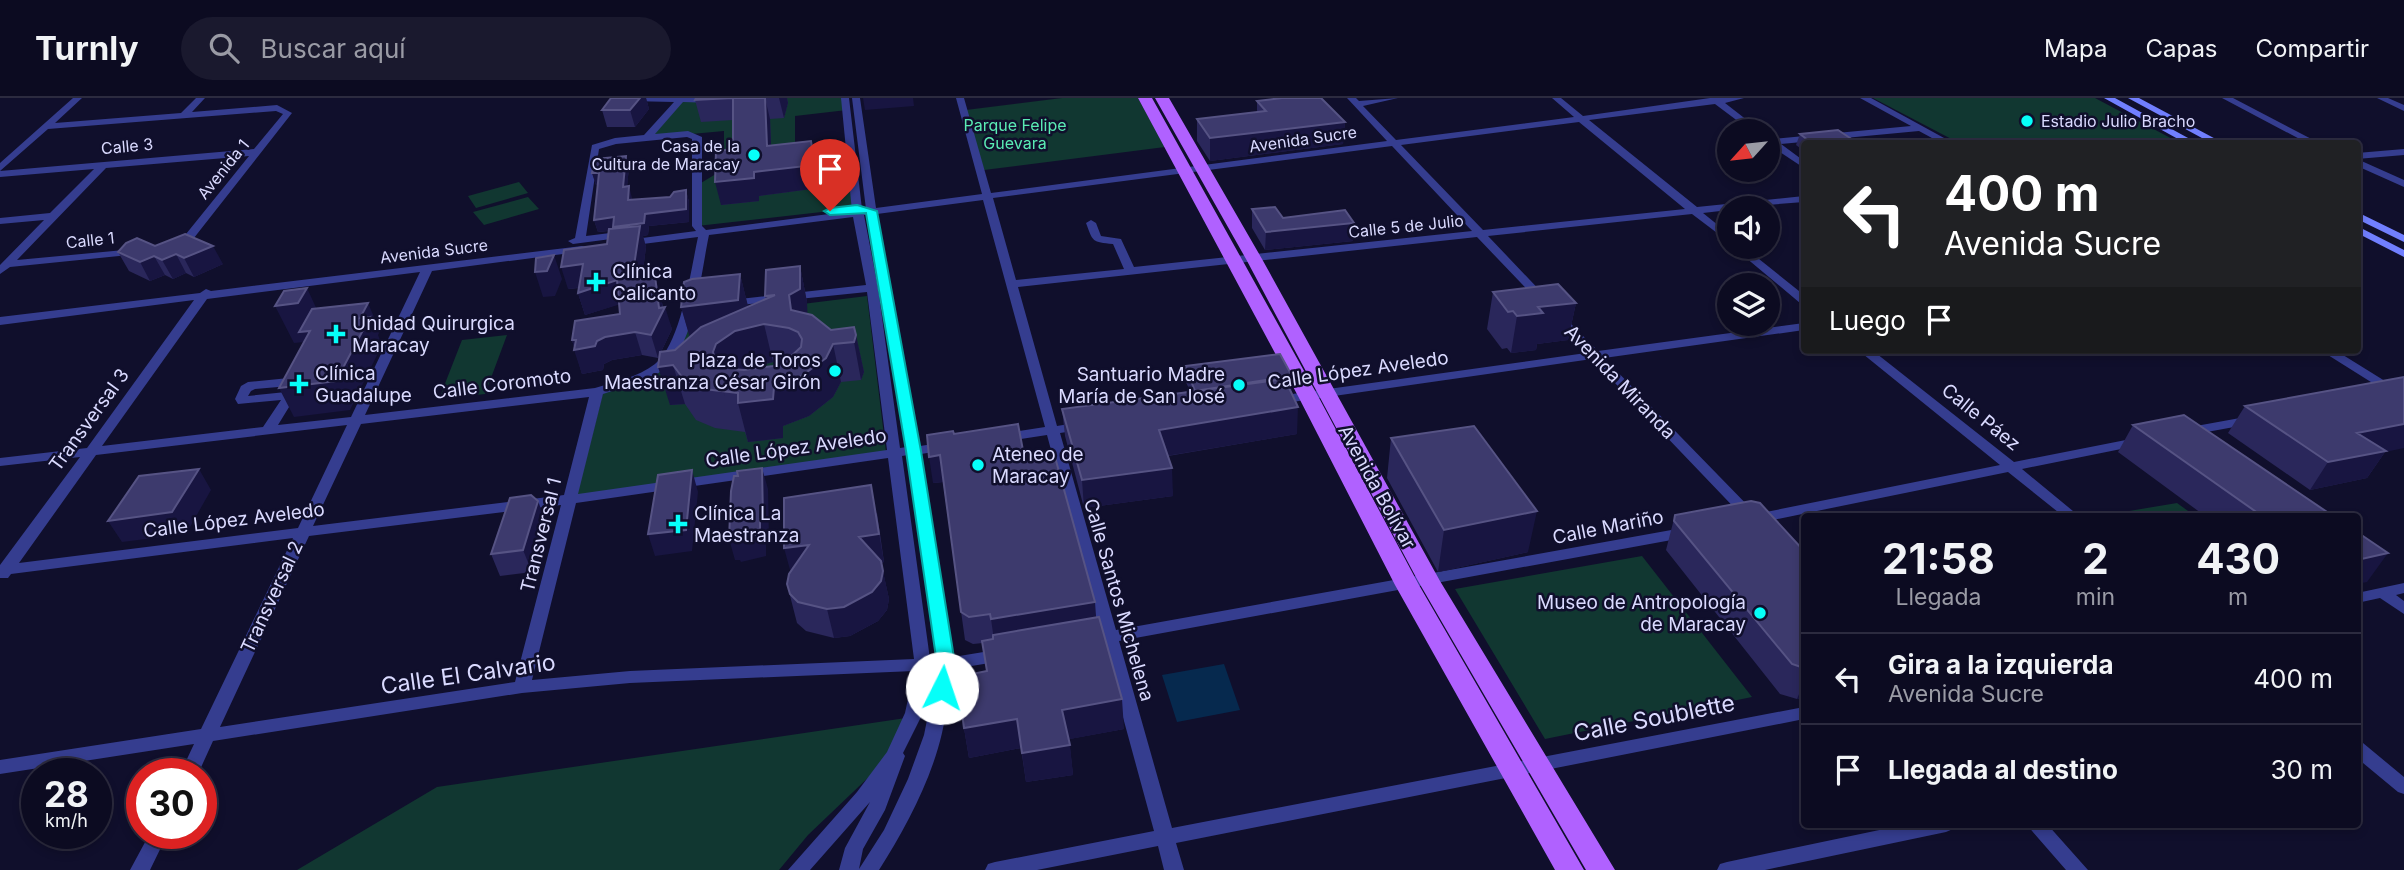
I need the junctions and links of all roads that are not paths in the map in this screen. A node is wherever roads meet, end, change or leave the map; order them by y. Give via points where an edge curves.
1 (78, 98) edge
2 (201, 98) edge
3 (629, 98) edge
4 (654, 98) edge
5 (845, 98) edge
6 (856, 98) edge
7 (960, 98) edge
8 (1145, 98) edge
9 (1162, 98) edge
10 (1394, 98) edge
11 (1556, 98) edge
12 (1740, 98) edge
13 (1864, 98) edge
14 (2108, 98) edge
15 (2132, 98) edge
16 (2226, 98) edge
17 (2381, 98) edge
18 (682, 99) edge
19 (1715, 99) edge
20 (723, 100) edge
21 (1354, 101) edge
22 (2404, 108) edge
23 (184, 115) junction
24 (1582, 119) junction
25 (1742, 119) edge
26 (45, 127) junction
27 (1922, 128) junction
28 (647, 138) junction
29 (1780, 139) edge
30 (1944, 140) edge
31 (2187, 140) edge
32 (2213, 140) edge
33 (2309, 140) edge
34 (1395, 143) junction
35 (1780, 147) edge
36 (257, 152) junction
37 (2404, 152) edge
38 (2361, 156) edge
39 (1801, 163) edge
40 (104, 164) junction
41 (2361, 164) edge
42 (0, 168) edge
43 (1202, 169) junction
44 (1183, 172) junction
45 (0, 174) edge
46 (2404, 184) edge
47 (987, 196) junction
48 (1801, 198) edge
49 (1694, 210) junction
50 (862, 211) junction
51 (53, 216) junction
52 (2361, 217) edge
53 (0, 221) edge
54 (1091, 223) dead end
55 (1717, 229) edge
56 (700, 230) junction
57 (2361, 231) edge
58 (1482, 234) junction
59 (2403, 238) edge
60 (580, 240) junction
61 (176, 245) joint
62 (2404, 254) edge
63 (1753, 259) edge
64 (1243, 260) junction
65 (4, 268) edge
66 (428, 268) junction
67 (1130, 272) junction
68 (1011, 284) junction
69 (872, 288) junction
70 (206, 291) junction
71 (1801, 299) edge
72 (713, 305) edge
73 (700, 306) edge
74 (687, 308) junction
75 (0, 312) edge
76 (0, 321) edge
77 (1801, 326) edge
78 (1869, 354) edge
79 (2333, 354) edge
80 (1592, 355) junction
81 (597, 392) junction
82 (2401, 393) edge
83 (291, 395) edge
84 (1317, 395) junction
85 (2373, 398) edge
86 (1268, 402) edge
87 (2268, 417) edge
88 (358, 420) junction
89 (1093, 425) edge
90 (1052, 430) junction
91 (267, 432) junction
92 (989, 440) edge
93 (964, 443) edge
94 (90, 451) junction
95 (914, 451) junction
96 (896, 454) junction
97 (0, 462) edge
98 (2010, 467) junction
99 (570, 499) junction
100 (2068, 513) edge
101 (1699, 529) edge
102 (303, 531) junction
103 (2, 573) edge
104 (1418, 583) junction
105 (2404, 589) edge
106 (2382, 593) junction
107 (2361, 597) edge
108 (2404, 609) edge
109 (1110, 638) junction
110 (1069, 644) edge
111 (1014, 653) edge
112 (946, 664) junction
113 (923, 665) junction
114 (522, 687) junction
115 (1801, 714) edge
116 (209, 735) junction
117 (900, 744) junction
118 (2361, 751) edge
119 (197, 758) edge
120 (0, 767) edge
121 (1525, 767) junction
122 (2404, 787) edge
123 (1927, 828) edge
124 (2039, 828) edge
125 (1165, 837) junction
126 (818, 848) junction
127 (151, 849) edge
128 (140, 870) edge
129 (798, 870) edge
130 (810, 870) edge
131 (849, 870) edge
132 (868, 870) edge
133 (995, 870) edge
134 (1174, 870) edge
135 (1570, 870) edge
136 (1601, 870) edge
137 (1727, 870) edge
138 (2078, 870) edge

1 - 26 street
2 - 23 street
3 - 4 street
4 - 18 street
5 - 50 street
6 - 50 street
7 - 47 street, Calle Santos Michelena
8 - 44 main road, Avenida Bolívar
9 - 43 main road, Avenida Bolívar
10 - 21 street
11 - 24 street
12 - 19 street, Avenida Sucre
13 - 27 street
14 - 31 street
15 - 32 street
16 - 33 street
17 - 22 street
18 - 20 street
18 - 28 street
19 - 24 street, Avenida Sucre
19 - 25 street
21 - 34 street, Avenida Miranda
23 - 26 street
23 - 36 street, Avenida 1 via 284,110 288,113 281,125
24 - 34 street, Avenida Sucre
24 - 49 street
26 - 42 street
27 - 29 street
27 - 30 street
28 - 56 street, Calle Coromoto via 696,137
28 - 60 street via 595,147
34 - 43 street, Avenida Sucre
34 - 58 street, Avenida Miranda
35 - 39 street
36 - 40 street, Calle 3
36 - 61 street, Avenida 1 via 186,241
37 - 38 street
40 - 45 street, Calle 3
40 - 51 street
41 - 46 street
43 - 44 street, Avenida Sucre
43 - 64 main road, Avenida Bolívar
44 - 47 street, Avenida Sucre
44 - 64 main road, Avenida Bolívar
47 - 50 street, Avenida Sucre
47 - 68 street, Calle Santos Michelena
48 - 49 street, Calle 5 de Julio
49 - 55 street
49 - 58 street, Calle 5 de Julio
50 - 56 street, Avenida Sucre
50 - 69 street
50 - 95 street
51 - 53 street
51 - 65 street
52 - 59 street
54 - 67 street via 1097,239 1117,241
56 - 60 street, Avenida Sucre
56 - 66 street, Avenida Sucre
56 - 74 street, Calle Coromoto
57 - 62 street
58 - 64 street, Calle 5 de Julio
58 - 80 street, Avenida Miranda
60 - 70 street, Avenida Sucre
61 - 65 street, Calle 1
63 - 71 street
64 - 67 street, Calle 5 de Julio
64 - 84 main road, Avenida Bolívar
66 - 70 street, Avenida Sucre
66 - 88 street, Transversal 2
67 - 68 street, Calle 5 de Julio
68 - 90 street, Calle Santos Michelena
69 - 72 street
69 - 96 street
70 - 75 street, Avenida Sucre
70 - 76 street, Avenida Sucre
70 - 94 street, Transversal 3
73 - 74 street
74 - 81 street, Calle Coromoto via 674,353 668,359 641,376
77 - 80 street, Calle López Aveledo
78 - 98 street, Calle Páez
79 - 82 street
80 - 84 street, Calle López Aveledo
80 - 98 street, Avenida Miranda via 1752,523
81 - 88 street, Calle Coromoto
81 - 99 street, Transversal 1
82 - 85 street
83 - 91 street
84 - 86 street, Calle López Aveledo
84 - 104 main road, Avenida Bolívar
87 - 98 street
88 - 91 street, Calle Coromoto
88 - 102 street, Transversal 2
89 - 90 street
90 - 92 street
90 - 109 street, Calle Santos Michelena
91 - 94 street, Calle Coromoto
93 - 95 street, Calle López Aveledo
94 - 97 street, Calle Coromoto
94 - 103 street, Transversal 3
95 - 96 street, Calle López Aveledo
95 - 112 street
96 - 99 street, Calle López Aveledo
96 - 113 street
98 - 100 street, Calle Páez
99 - 102 street, Calle López Aveledo
99 - 114 street, Transversal 1
101 - 104 street, Calle Mariño
102 - 103 street, Calle López Aveledo
102 - 116 street, Transversal 2
104 - 109 street, Calle Mariño
104 - 121 main road, Avenida Bolívar
105 - 106 street
106 - 107 street
106 - 108 street
109 - 110 street, Calle Mariño
109 - 125 street, Calle Santos Michelena
111 - 112 street
112 - 113 street, Calle El Calvario
112 - 132 street via 933,735 917,779 891,835
113 - 114 street, Calle El Calvario via 630,677
113 - 117 street via 914,712
114 - 116 street, Calle El Calvario
115 - 121 street, Calle Soublette
116 - 119 street, Transversal 2
116 - 120 street, Calle El Calvario
117 - 126 street
117 - 131 street via 887,785 853,848
118 - 122 street
121 - 125 street, Calle Soublette
121 - 135 main road, Avenida Bolívar
121 - 136 main road, Avenida Bolívar
123 - 137 street
124 - 138 street
125 - 133 street, Calle Soublette
125 - 134 street, Calle Santos Michelena
126 - 129 street
126 - 130 street
127 - 128 street

